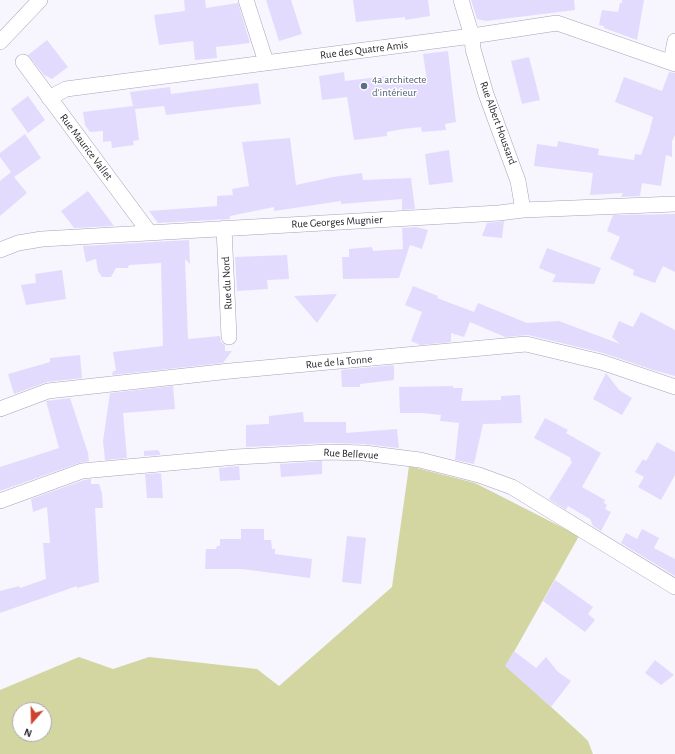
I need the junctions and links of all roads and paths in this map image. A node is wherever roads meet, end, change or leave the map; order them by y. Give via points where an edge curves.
1 (40, 0) edge
2 (246, 0) edge
3 (461, 0) edge
4 (472, 36) junction
5 (2, 40) edge
6 (675, 42) edge
7 (23, 62) dead end
8 (266, 62) junction
9 (673, 63) edge
10 (50, 98) junction
11 (675, 204) edge
12 (523, 210) junction
13 (224, 228) junction
14 (149, 232) junction
15 (0, 250) edge
16 (229, 337) dead end
17 (675, 387) edge
18 (0, 409) edge
19 (0, 501) edge
20 (675, 587) edge

1 - 5 street
2 - 8 street
3 - 4 street, Rue Albert Houssard
4 - 8 street, Rue des Quatre Amis
4 - 9 street, Rue des Quatre Amis via 557,22
4 - 12 street, Rue Albert Houssard via 486,94 518,181
6 - 9 street
7 - 10 street, Rue Maurice Vallet
8 - 10 street, Rue des Quatre Amis via 66,89
10 - 14 street, Rue Maurice Vallet
11 - 12 street, Rue Georges Mugnier
12 - 13 street, Rue Georges Mugnier
13 - 14 street, Rue Georges Mugnier
13 - 16 street, Rue du Nord
14 - 15 street, Rue Georges Mugnier via 42,238
17 - 18 street, Rue de la Tonne via 601,362 526,344 230,371 48,391
19 - 20 street, Rue Bellevue via 82,471 236,456 329,452 364,453 420,460 479,475 512,487

